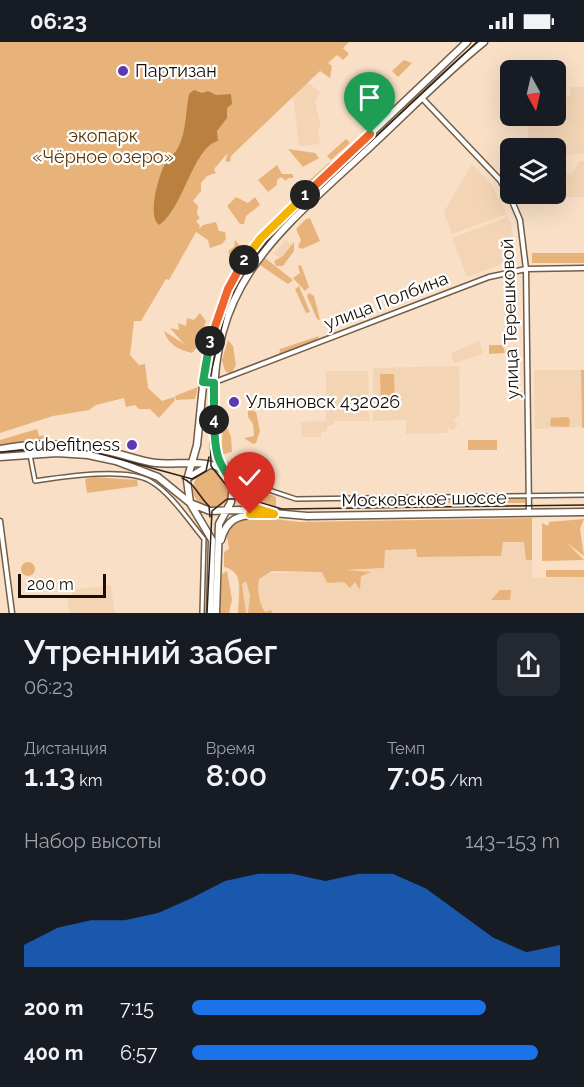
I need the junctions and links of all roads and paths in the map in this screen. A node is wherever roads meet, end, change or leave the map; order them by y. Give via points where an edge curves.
1 (467, 42) edge
2 (484, 42) edge
3 (415, 91) junction
4 (423, 98) junction
5 (526, 268) junction
6 (584, 268) edge
7 (203, 382) junction
8 (214, 383) junction
9 (197, 445) junction
10 (0, 449) edge
11 (30, 453) junction
12 (0, 457) edge
13 (192, 464) junction
14 (178, 465) junction
15 (211, 466) junction
16 (222, 470) junction
17 (188, 478) junction
18 (233, 485) junction
19 (529, 495) junction
20 (584, 495) edge
21 (190, 503) junction
22 (224, 511) junction
23 (529, 512) junction
24 (584, 512) edge
25 (265, 513) junction
26 (274, 514) junction
27 (0, 521) edge
28 (219, 546) junction
29 (12, 613) edge
30 (202, 613) edge
31 (210, 613) edge
32 (216, 613) edge

1 - 3 main road
2 - 4 main road
3 - 4 main road, улица Терешковой
3 - 7 main road via 277,222 245,259 218,313
4 - 5 street, улица Терешковой via 507,190 520,220
4 - 8 main road via 260,254 229,310
5 - 6 street, улица Полбина
5 - 8 street, улица Полбина via 489,277
5 - 19 street, улица Терешковой
7 - 8 main road, улица Полбина
7 - 9 main road
8 - 16 main road via 214,448
9 - 13 main road
9 - 14 main road
10 - 14 main road via 79,446
11 - 12 main road
11 - 21 main road via 88,455 127,464 158,477
11 - 30 street via 35,481 85,474 136,476 152,482 204,538
13 - 14 main road
13 - 15 main road
13 - 17 main road
15 - 16 main road
15 - 17 main road
16 - 18 main road, Московское шоссе
17 - 21 main road
18 - 19 street via 251,484 296,499
18 - 22 main road via 231,502
18 - 25 main road, Московское шоссе via 249,506
19 - 20 street
19 - 23 street, улица Терешковой
21 - 22 main road via 210,511
21 - 31 main road via 212,540
22 - 25 main road, Московское шоссе
22 - 28 main road via 219,524
23 - 24 main road, Московское шоссе
23 - 26 main road, Московское шоссе
25 - 26 main road, Московское шоссе
26 - 28 main road via 235,518 225,528
27 - 29 street
28 - 32 main road

